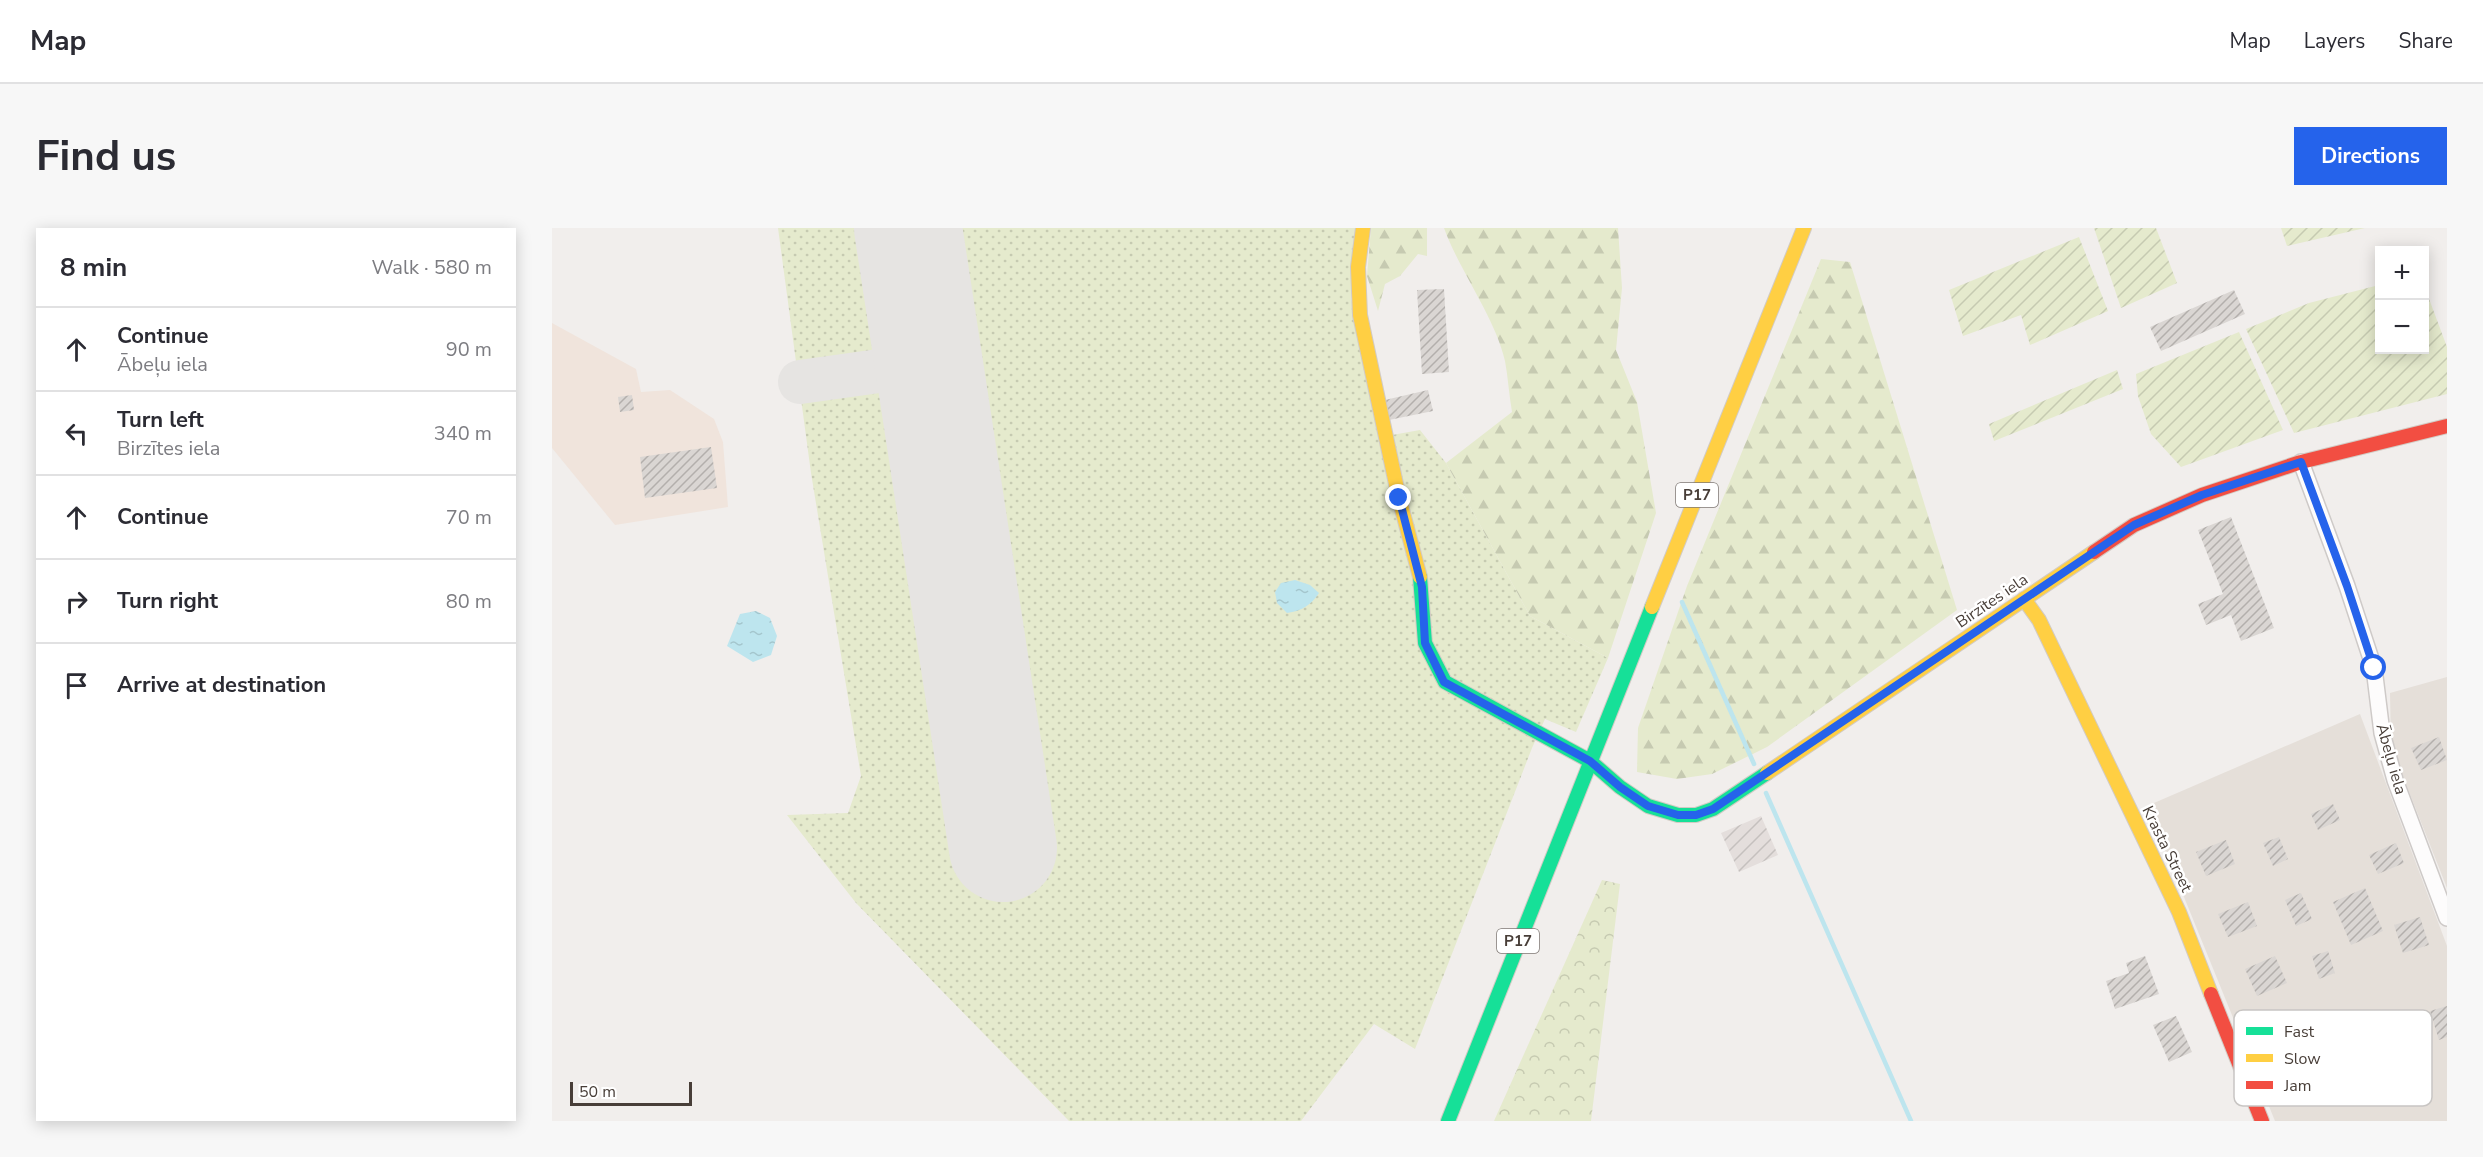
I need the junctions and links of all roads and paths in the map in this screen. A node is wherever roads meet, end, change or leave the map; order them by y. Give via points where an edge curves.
1 (1363, 228) edge
2 (1804, 228) edge
3 (2447, 426) edge
4 (2301, 462) junction
5 (2024, 599) junction
6 (1590, 761) junction
7 (2447, 918) edge
8 (2234, 1050) edge
9 (2256, 1106) edge
10 (1448, 1121) edge
11 (2262, 1121) edge

1 - 6 street, Birzītes iela via 1358,267 1360,315 1422,587 1425,643 1444,682
2 - 6 street, P17
3 - 4 street, Birzītes iela
4 - 5 street, Birzītes iela via 2202,495 2134,525
4 - 7 street, Ābeļu iela via 2374,668 2382,733 2395,780
5 - 6 street, Birzītes iela via 1713,809 1696,815 1678,815 1648,806
5 - 8 street, Krasta Street via 2039,620 2179,912
6 - 10 street, P17
9 - 11 street, Krasta Street

